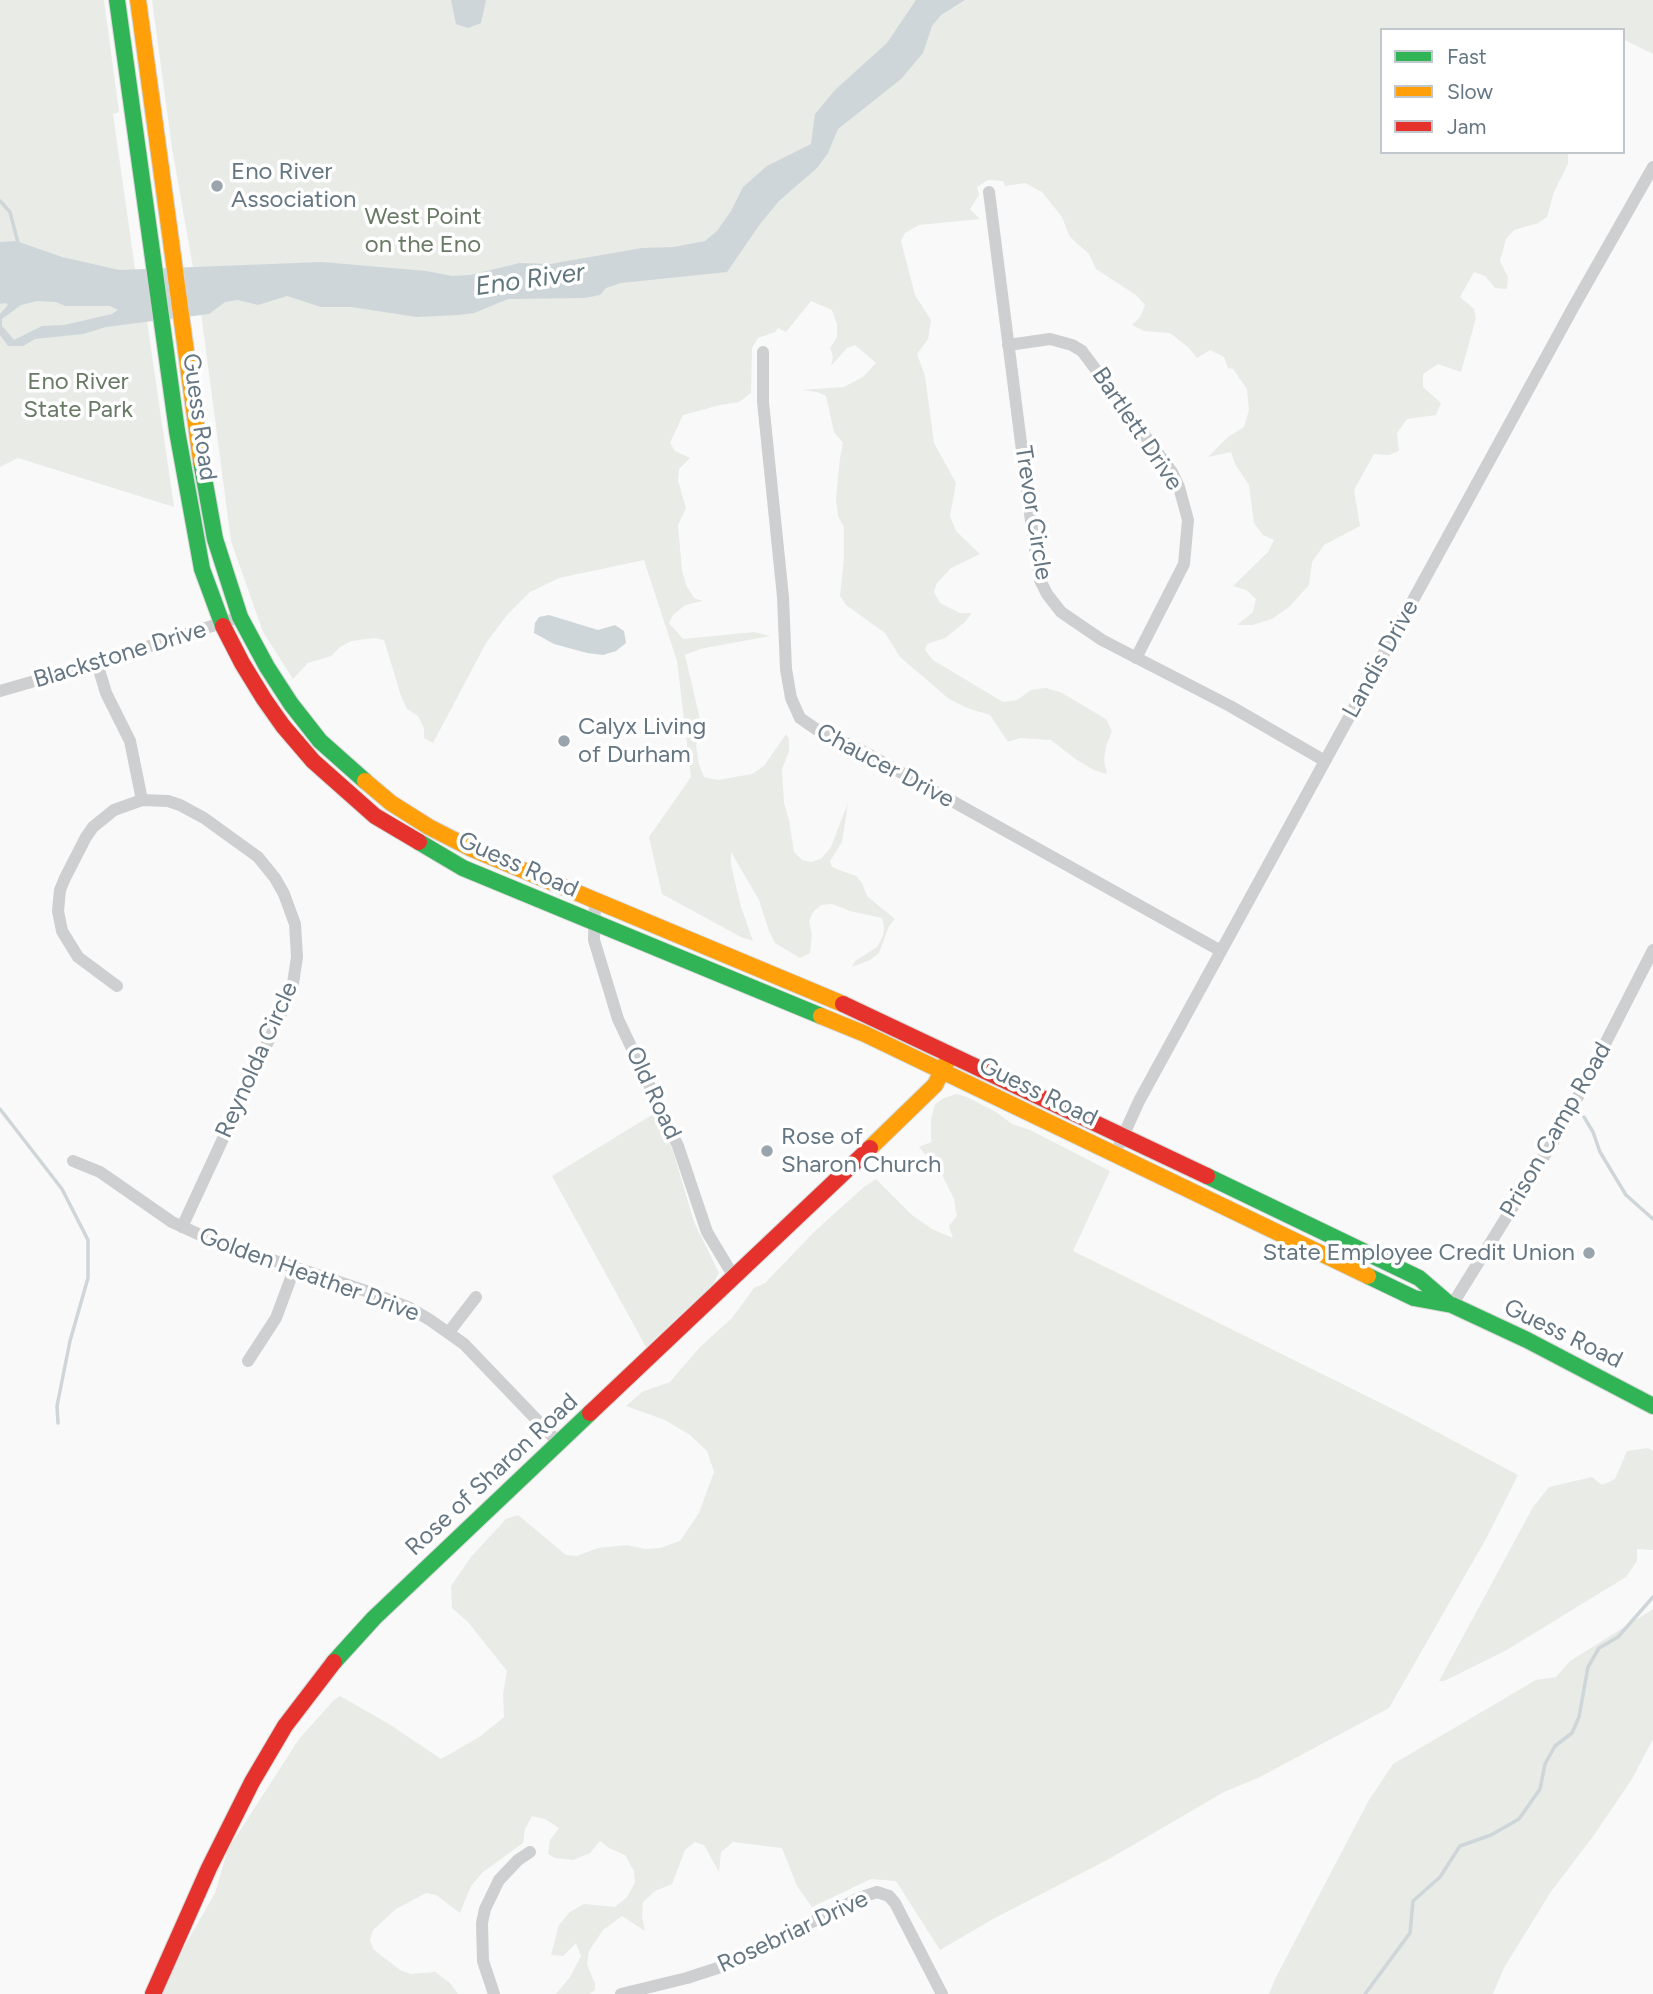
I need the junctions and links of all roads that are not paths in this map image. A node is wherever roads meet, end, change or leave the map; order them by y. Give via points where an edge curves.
1 (117, 0) edge
2 (138, 0) edge
3 (1653, 167) edge
4 (989, 192) dead end
5 (1008, 345) junction
6 (764, 352) dead end
7 (240, 617) junction
8 (222, 624) junction
9 (1136, 658) junction
10 (97, 663) junction
11 (0, 691) edge
12 (1325, 761) junction
13 (142, 800) junction
14 (595, 901) junction
15 (595, 923) junction
16 (1653, 950) edge
17 (1221, 951) junction
18 (117, 986) dead end
19 (950, 1054) junction
20 (942, 1070) junction
21 (1122, 1137) junction
22 (1116, 1155) junction
23 (72, 1161) dead end
24 (182, 1227) junction
25 (295, 1267) junction
26 (734, 1277) junction
27 (476, 1297) dead end
28 (1452, 1305) junction
29 (449, 1332) junction
30 (248, 1361) dead end
31 (1653, 1406) edge
32 (558, 1442) junction
33 (530, 1852) dead end
34 (153, 1994) edge
35 (494, 1994) edge
36 (621, 1994) edge
37 (942, 1994) edge

1 - 8 main road, Guess Road via 192,521 202,569
2 - 7 main road, Guess Road via 204,486 222,565
3 - 12 street, Landis Drive
4 - 5 street, Trevor Circle
5 - 9 street, Trevor Circle via 1040,580 1061,612
5 - 9 street, Bartlett Drive via 1050,339 1082,351 1180,487 1188,520 1184,564
6 - 17 street, Chaucer Drive via 763,402 786,669 790,698 800,718
7 - 8 street, Blackstone Drive
7 - 14 main road, Guess Road via 267,667 320,741 391,803 470,848
8 - 10 street, Blackstone Drive
8 - 15 main road, Guess Road via 283,726 313,761 375,816 463,869
9 - 12 street, Trevor Circle
10 - 11 street, Blackstone Drive
10 - 13 street via 130,741
12 - 17 street, Landis Drive
13 - 18 street via 114,810 93,827 65,878 59,900 68,944
13 - 24 street, Reynolda Circle via 168,802 192,811 258,857 284,894 297,941 292,989
14 - 15 street, Old Road
14 - 19 main road, Guess Road
15 - 20 main road, Guess Road via 791,1002
15 - 26 street, Old Road via 594,940 618,1019 678,1146 707,1231
16 - 28 street, Prison Camp Road via 1564,1124
17 - 21 street, Landis Drive
19 - 20 main road, Rose of Sharon Road
19 - 21 main road, Guess Road
20 - 22 main road, Guess Road
20 - 26 main road, Rose of Sharon Road via 926,1094
21 - 22 street, Landis Drive
21 - 28 main road, Guess Road via 1419,1278
22 - 28 main road, Guess Road via 1414,1298
23 - 24 street, Golden Heather Drive via 100,1172
24 - 25 street, Golden Heather Drive
25 - 29 street, Golden Heather Drive via 408,1307
25 - 30 street via 275,1318
26 - 32 main road, Rose of Sharon Road
27 - 29 street
28 - 31 main road, Guess Road
29 - 32 street, Golden Heather Drive
32 - 34 main road, Rose of Sharon Road via 374,1618 302,1701 252,1782
33 - 35 street via 499,1880 485,1909 483,1961
36 - 37 street, Rosebriar Drive via 723,1967 877,1892 895,1903

